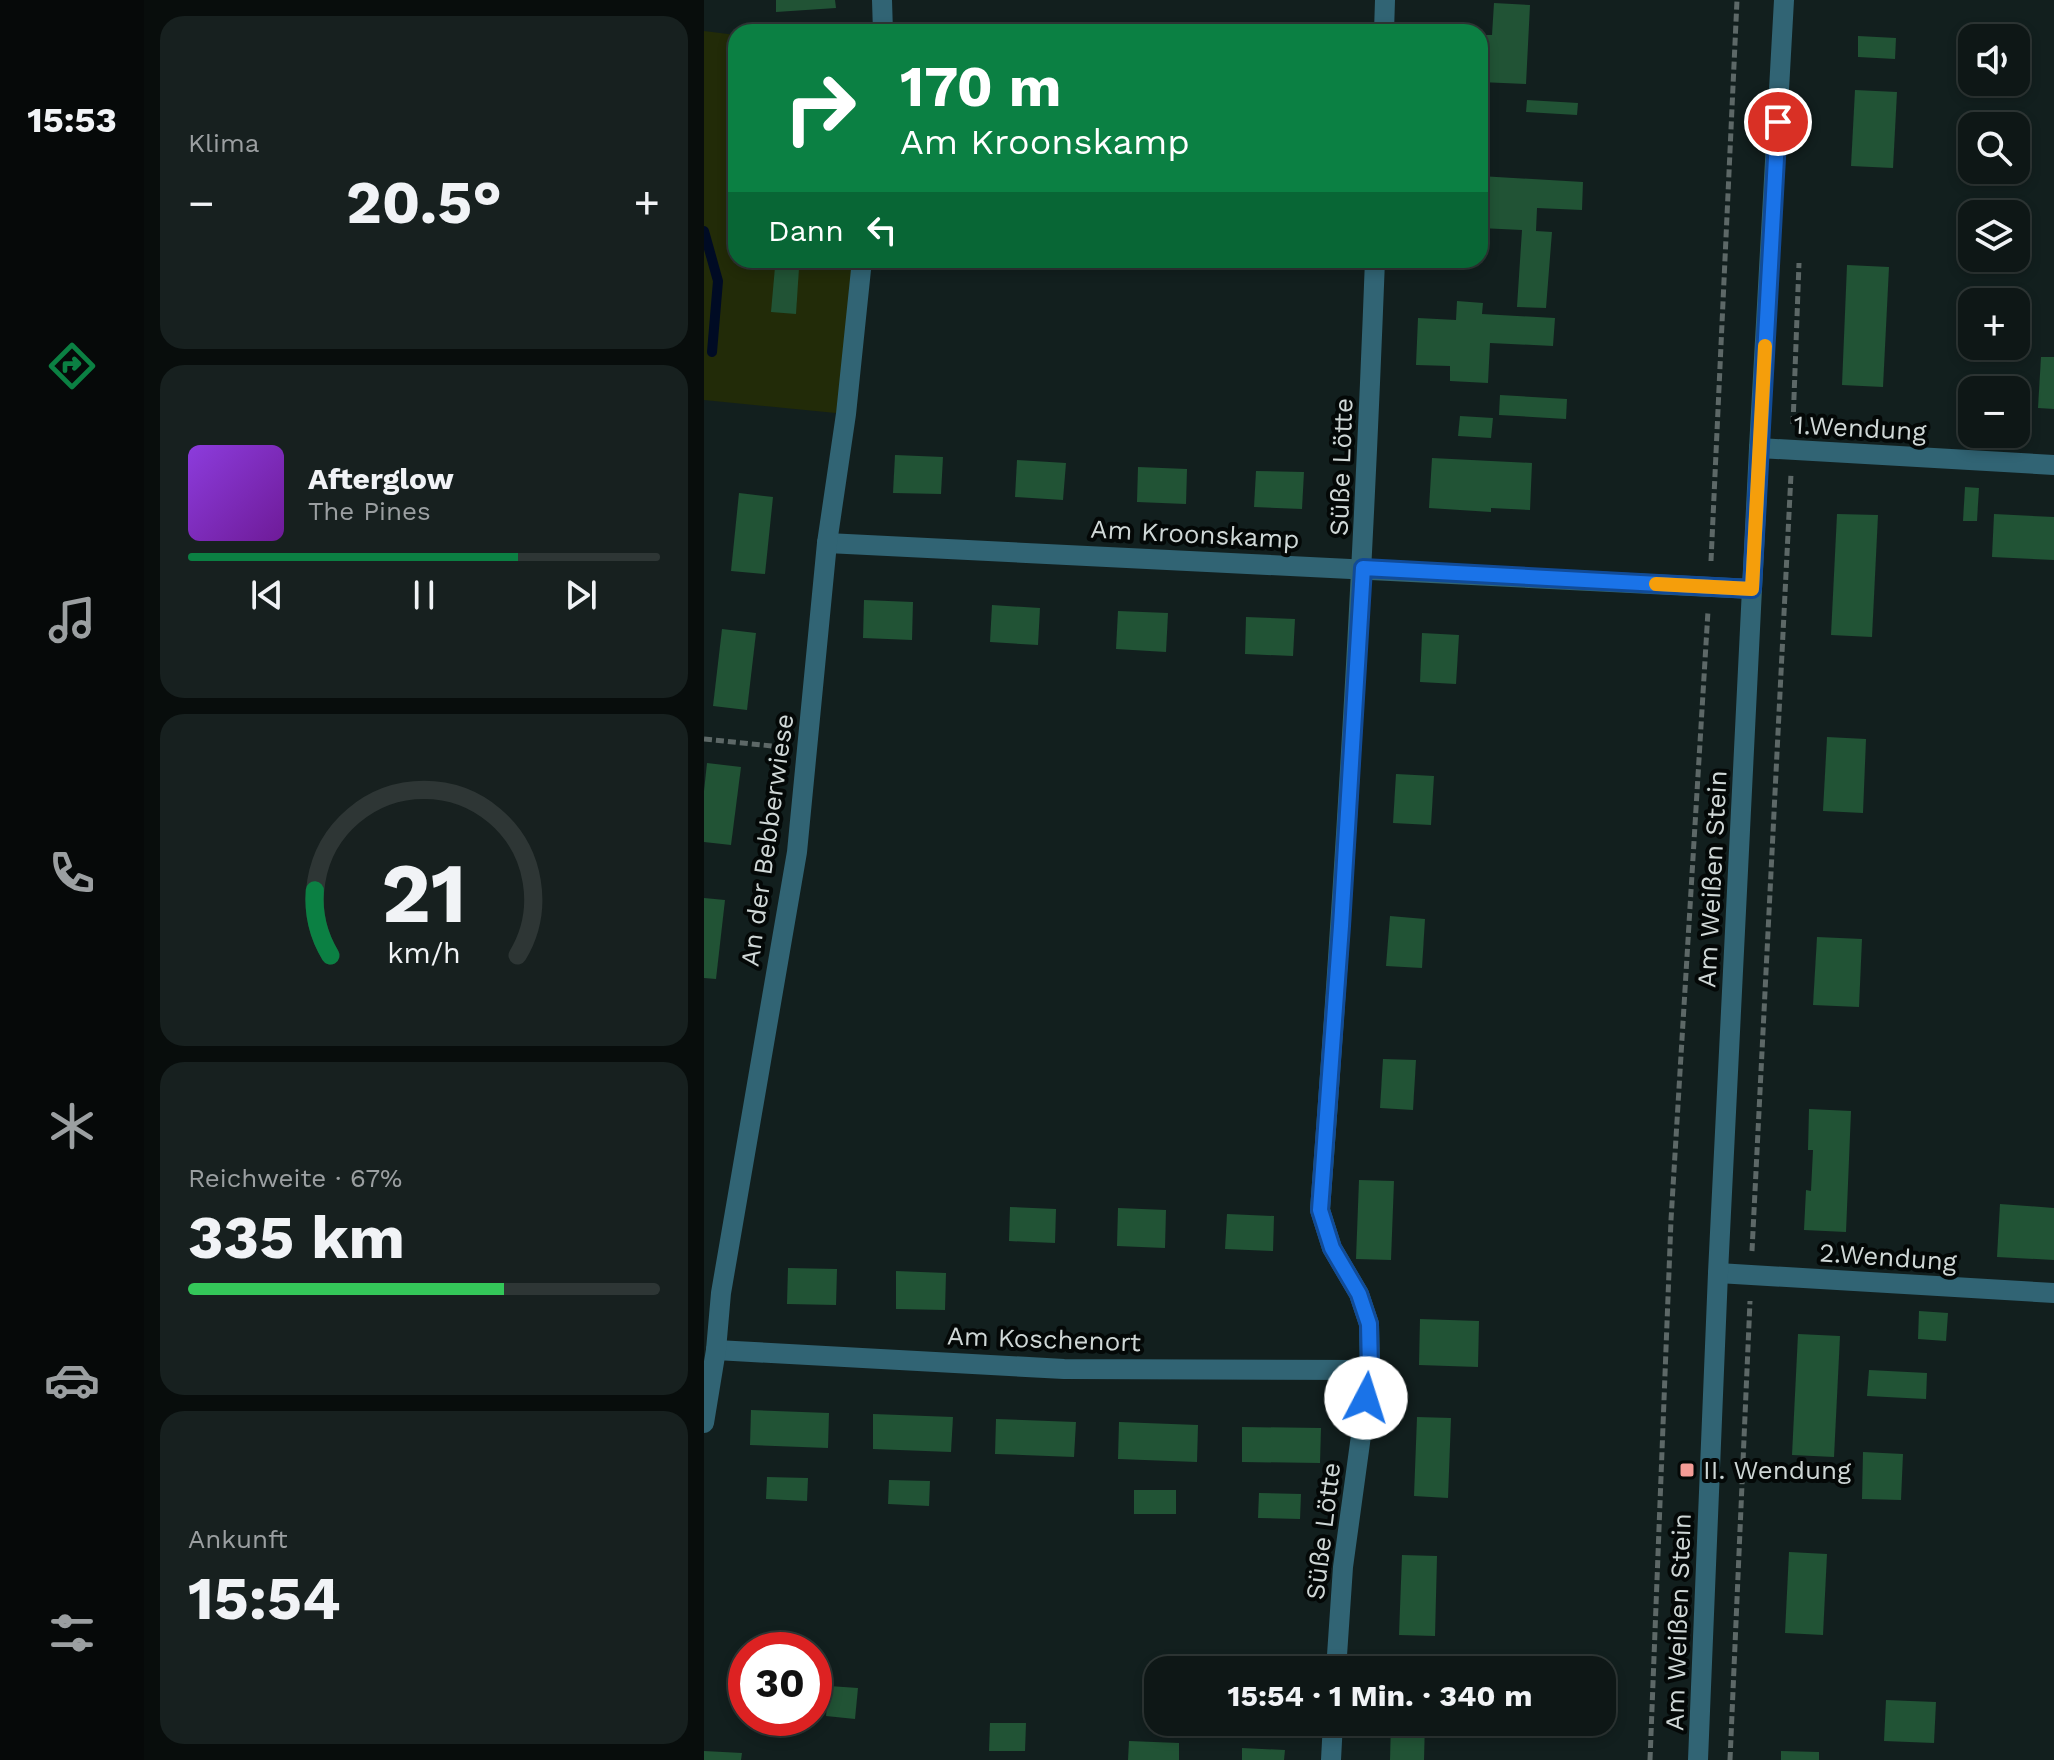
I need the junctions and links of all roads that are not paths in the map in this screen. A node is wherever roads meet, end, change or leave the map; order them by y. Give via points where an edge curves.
1 (882, 0) edge
2 (1385, 0) edge
3 (1784, 0) edge
4 (883, 24) edge
5 (1384, 24) edge
6 (861, 268) edge
7 (1375, 268) edge
8 (1759, 448) junction
9 (2054, 465) edge
10 (827, 543) junction
11 (1363, 568) junction
12 (1752, 589) junction
13 (1718, 1273) junction
14 (2054, 1293) edge
15 (716, 1350) junction
16 (1370, 1370) junction
17 (704, 1423) edge
18 (1337, 1656) edge
19 (1332, 1736) edge
20 (1331, 1760) edge
21 (1698, 1760) edge

1 - 4 street
2 - 5 street
3 - 8 street, Am Weißen Stein
6 - 10 street, An der Bebberwiese
7 - 11 street, Süße Lötte
8 - 9 street, 1.Wendung
8 - 12 street, Am Weißen Stein
10 - 11 street, Am Kroonskamp
10 - 15 street, An der Bebberwiese via 797,852 721,1293
11 - 12 street, Am Kroonskamp
11 - 16 street, Süße Lötte via 1320,1210 1369,1324
12 - 13 street, Am Weißen Stein
13 - 14 street, 2.Wendung
13 - 21 street, Am Weißen Stein
15 - 16 street, Am Koschenort via 1064,1369
15 - 17 street, An der Bebberwiese
16 - 18 street, Süße Lötte via 1343,1567
19 - 20 street

